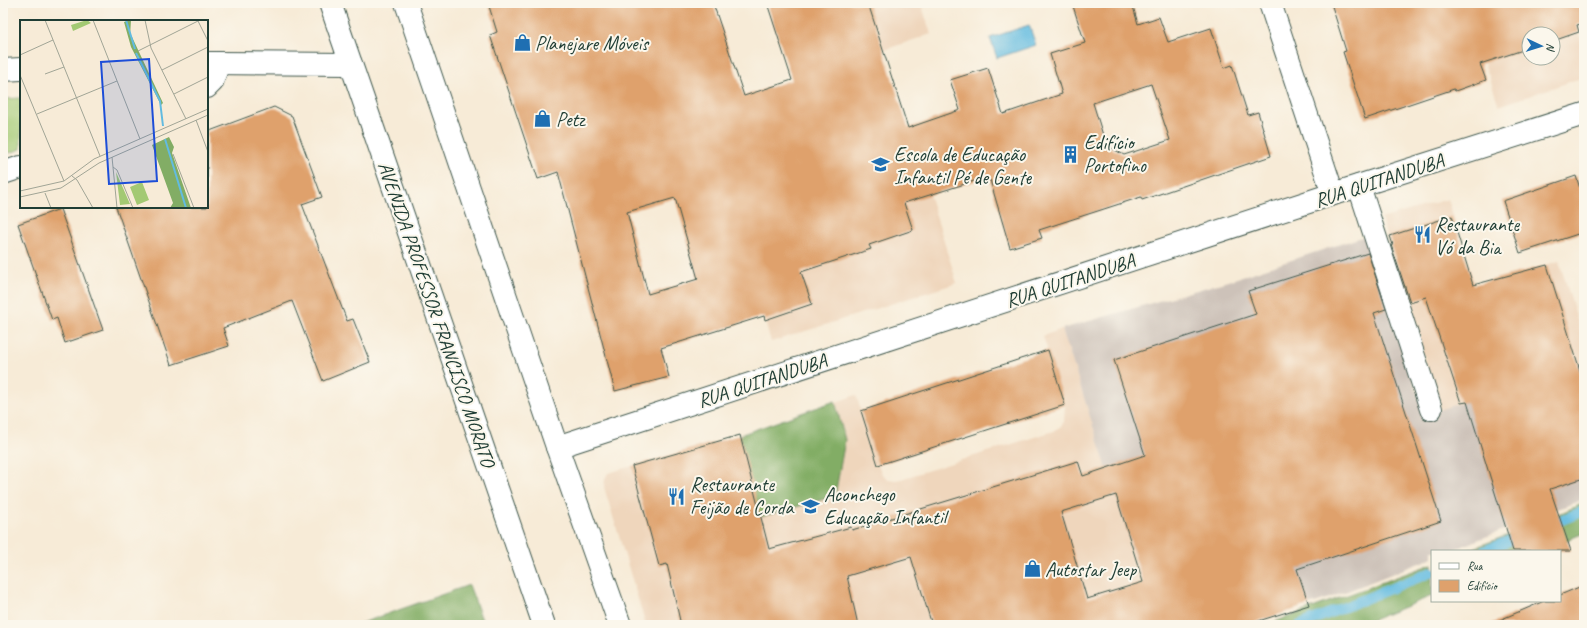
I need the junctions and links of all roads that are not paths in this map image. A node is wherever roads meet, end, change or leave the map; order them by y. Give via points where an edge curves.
1 (330, 3) edge
2 (406, 3) edge
3 (1270, 3) edge
4 (213, 63) edge
5 (351, 64) junction
6 (20, 69) edge
7 (3, 70) edge
8 (208, 86) edge
9 (1584, 114) edge
10 (20, 167) edge
11 (3, 173) edge
12 (1359, 186) junction
13 (1334, 194) junction
14 (1431, 409) dead end
15 (557, 447) junction
16 (544, 625) edge
17 (620, 625) edge

1 - 5 main road, AVENIDA PROFESSOR FRANCISCO MORATO
2 - 15 main road
3 - 13 main road
4 - 5 main road
4 - 8 main road via 212,82
5 - 16 main road, AVENIDA PROFESSOR FRANCISCO MORATO
6 - 7 main road
9 - 12 main road, RUA QUITANDUBA
10 - 11 main road
12 - 13 main road, RUA QUITANDUBA
12 - 14 main road
13 - 15 main road, RUA QUITANDUBA
15 - 17 main road

